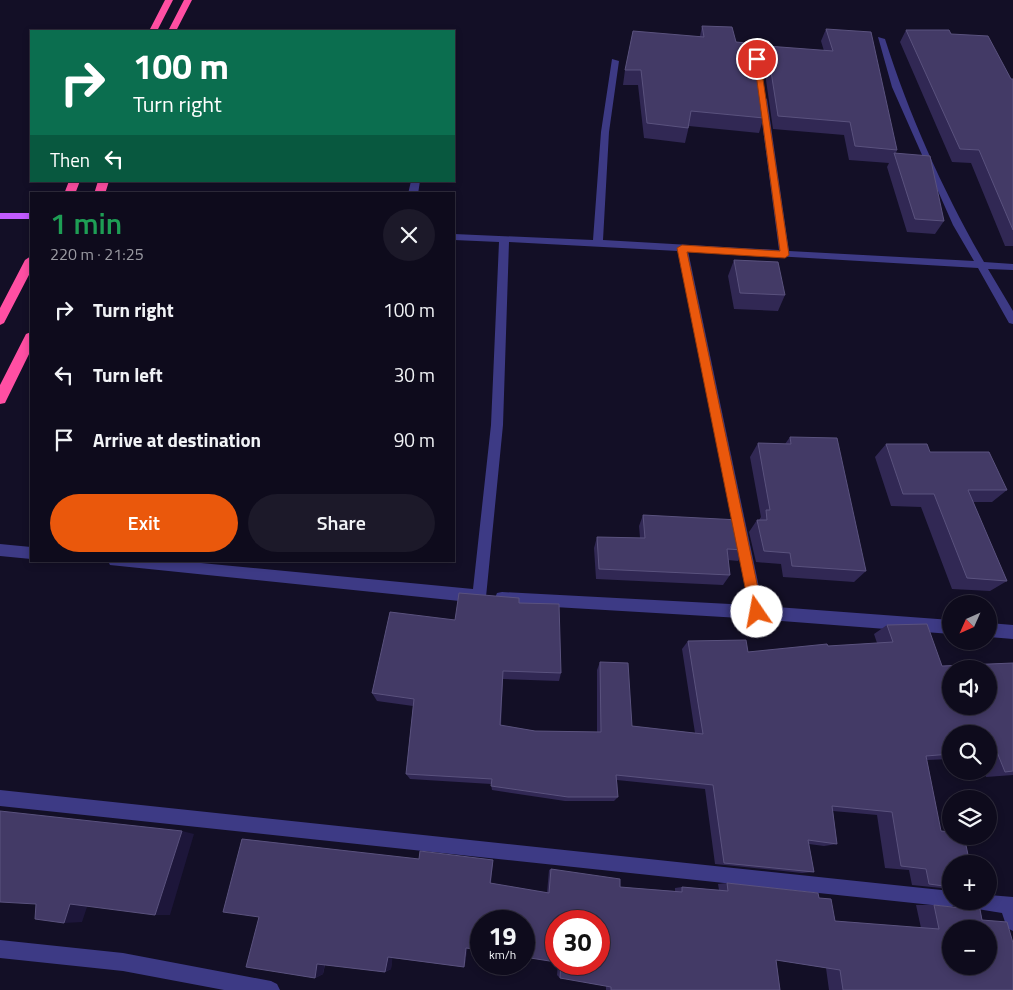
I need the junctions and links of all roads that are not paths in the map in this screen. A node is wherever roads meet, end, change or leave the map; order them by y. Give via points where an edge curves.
1 (169, 0) edge
2 (188, 0) edge
3 (154, 30) edge
4 (173, 30) edge
5 (881, 40) dead end
6 (615, 61) dead end
7 (761, 88) edge
8 (0, 216) edge
9 (30, 216) edge
10 (455, 238) edge
11 (504, 239) junction
12 (598, 243) junction
13 (682, 248) junction
14 (785, 255) junction
15 (30, 262) edge
16 (981, 265) junction
17 (1013, 267) edge
18 (0, 320) edge
19 (1013, 320) edge
20 (30, 339) edge
21 (0, 399) edge
22 (0, 550) edge
23 (30, 553) edge
24 (126, 562) edge
25 (479, 596) junction
26 (757, 612) junction
27 (942, 626) edge
28 (998, 631) edge
29 (1013, 632) edge
30 (0, 798) edge
31 (942, 898) edge
32 (997, 904) edge
33 (1011, 906) edge
34 (1013, 922) edge
35 (0, 949) edge
36 (271, 990) edge

1 - 3 highway
2 - 4 highway
5 - 16 street via 896,87 958,225
6 - 12 street via 605,132
7 - 14 street
8 - 9 main road
10 - 11 street
11 - 12 street
11 - 25 street via 497,425
12 - 13 street
13 - 14 street
13 - 26 street
14 - 16 street
15 - 18 highway
16 - 17 street
16 - 19 street
20 - 21 highway
22 - 23 street
24 - 25 street
25 - 26 street
26 - 27 street
28 - 29 street
30 - 31 street
32 - 33 street
33 - 34 street
35 - 36 street via 123,962

